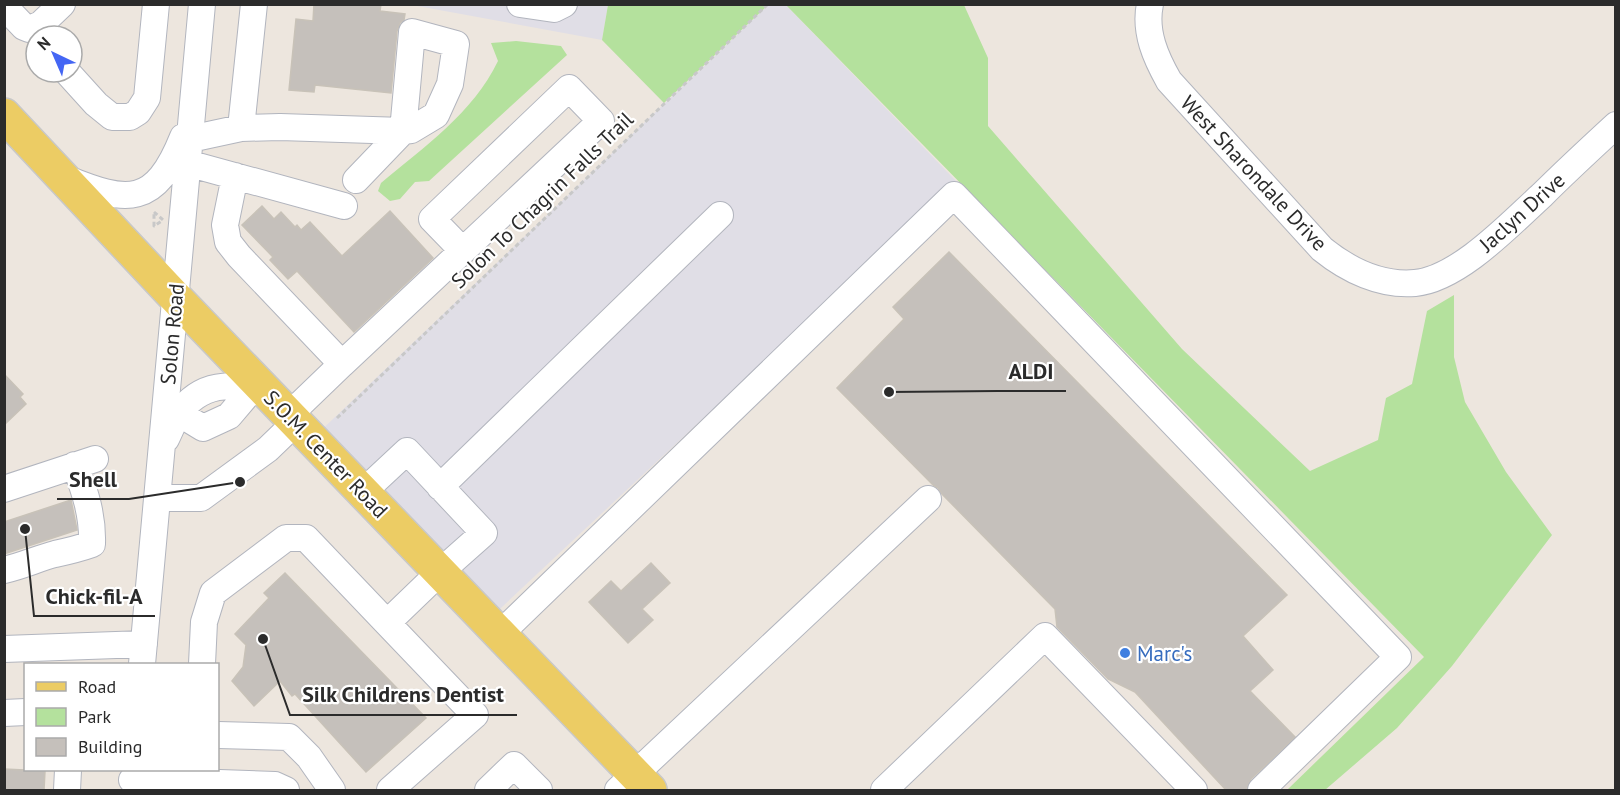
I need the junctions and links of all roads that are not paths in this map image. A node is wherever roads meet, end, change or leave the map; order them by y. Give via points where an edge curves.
1 (62, 4) edge
2 (156, 4) edge
3 (202, 4) edge
4 (254, 4) edge
5 (520, 4) edge
6 (564, 4) edge
7 (1150, 4) edge
8 (4, 6) edge
9 (41, 24) edge
10 (24, 25) edge
11 (78, 84) edge
12 (4, 115) edge
13 (1616, 125) edge
14 (241, 128) junction
15 (190, 139) junction
16 (235, 176) junction
17 (64, 178) junction
18 (356, 180) dead end
19 (344, 206) dead end
20 (720, 215) dead end
21 (463, 251) junction
22 (1417, 283) joint
23 (175, 297) junction
24 (342, 364) junction
25 (277, 405) junction
26 (161, 447) junction
27 (440, 487) junction
28 (4, 489) edge
29 (363, 492) junction
30 (157, 498) junction
31 (928, 499) dead end
32 (4, 570) edge
33 (440, 572) junction
34 (387, 623) junction
35 (500, 634) junction
36 (4, 649) edge
37 (143, 654) edge
38 (202, 663) edge
39 (24, 712) edge
40 (4, 713) edge
41 (219, 735) edge
42 (68, 771) edge
43 (132, 780) edge
44 (634, 785) edge
45 (170, 786) edge
46 (67, 790) edge
47 (286, 790) edge
48 (332, 790) edge
49 (390, 790) edge
50 (488, 790) edge
51 (538, 790) edge
52 (884, 790) edge
53 (1194, 790) edge
54 (1261, 790) edge

1 - 9 street
2 - 11 street via 147,98 138,112 130,117 112,117
3 - 15 street, Solon Road
4 - 14 street
5 - 6 street via 554,9
7 - 22 street, West Sharondale Drive via 1150,34 1169,81 1322,249 1362,274 1397,283
8 - 10 street
12 - 17 main road, S.O.M. Center Road
13 - 22 street, Jaclyn Drive via 1486,247 1442,274
14 - 15 street
14 - 18 street via 403,131
15 - 16 street
15 - 17 street via 153,188 122,197
15 - 23 street, Solon Road
16 - 19 street
16 - 24 street via 225,225 228,242
17 - 23 main road, S.O.M. Center Road
20 - 27 street
21 - 21 street via 602,121 569,88 432,219
21 - 24 street
23 - 25 main road, S.O.M. Center Road
23 - 26 street, Solon Road
24 - 25 street
25 - 26 street via 222,386 200,394 180,414
25 - 29 main road, S.O.M. Center Road
25 - 30 street via 268,449 201,498
26 - 30 street, Solon Road
27 - 29 street via 407,452
27 - 33 street via 484,533
28 - 32 street via 85,462 93,524 92,544
29 - 33 main road, S.O.M. Center Road
30 - 37 street, Solon Road
31 - 44 street
33 - 34 street
33 - 35 main road, S.O.M. Center Road
34 - 38 street via 306,538 286,538 213,593 204,622
34 - 49 street via 475,715
35 - 44 main road, S.O.M. Center Road
35 - 54 street via 954,195 1398,657
36 - 37 street
39 - 40 street
41 - 48 street via 289,737
42 - 46 street
43 - 45 street
45 - 47 street via 275,785
50 - 51 street via 514,765
52 - 53 street via 1045,636

